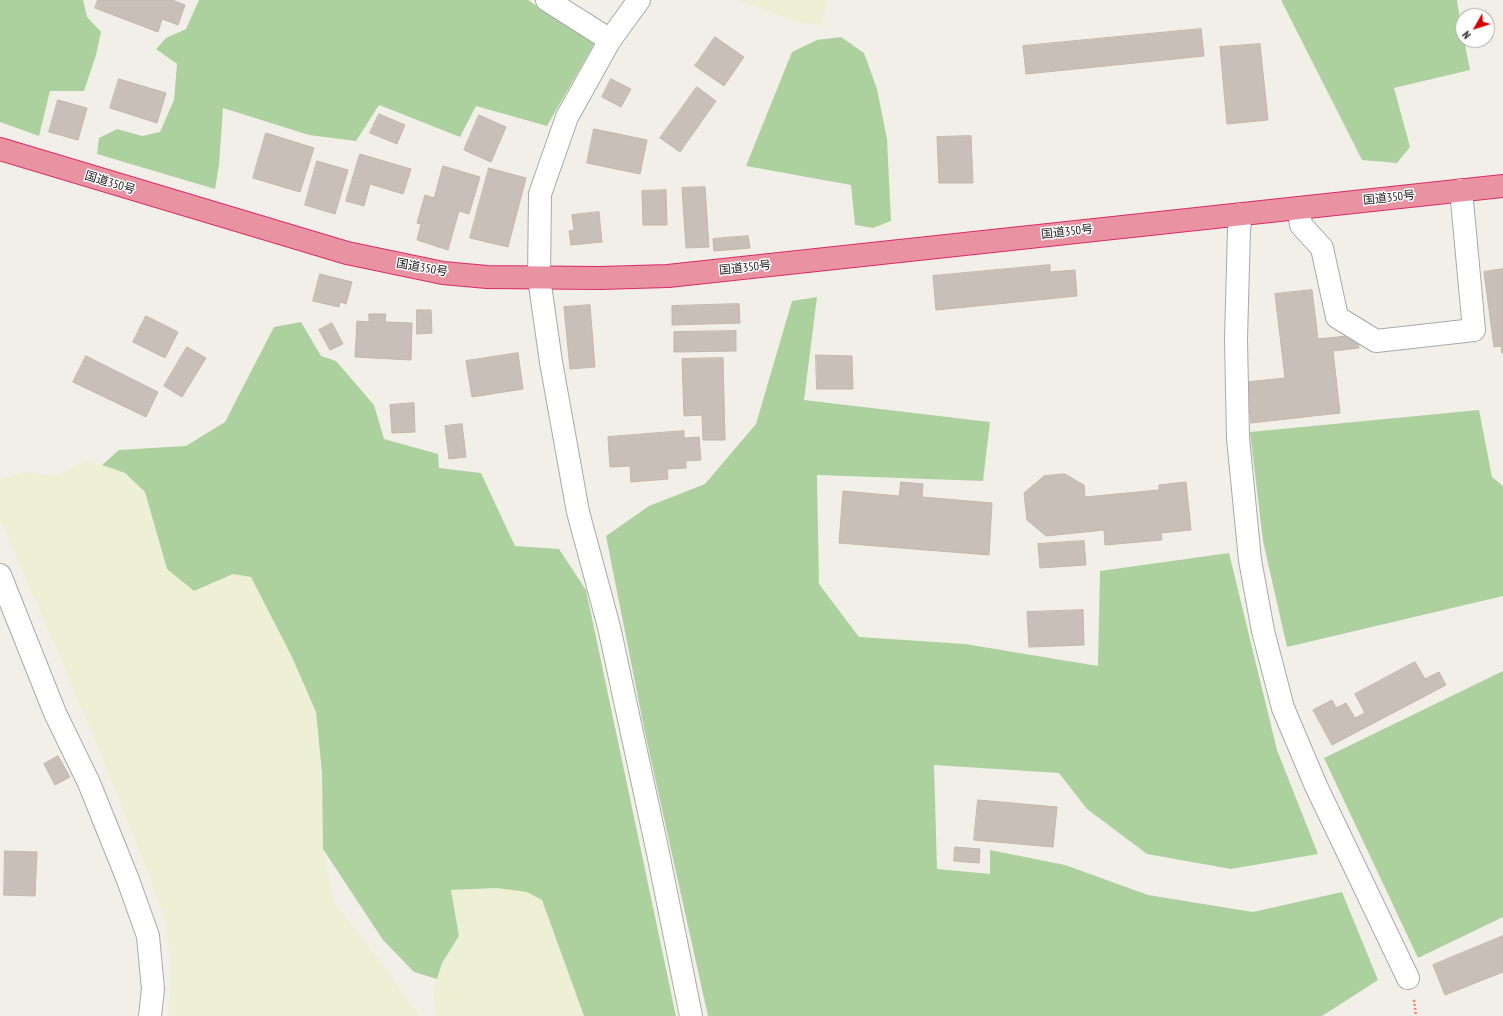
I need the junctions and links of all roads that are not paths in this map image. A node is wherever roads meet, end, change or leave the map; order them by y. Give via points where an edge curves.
1 (547, 0) edge
2 (639, 0) edge
3 (610, 40) junction
4 (0, 149) edge
5 (1503, 186) edge
6 (1461, 190) junction
7 (1299, 208) junction
8 (1241, 214) junction
9 (539, 278) junction
10 (0, 575) edge
11 (1408, 978) dead end
12 (150, 1016) edge
13 (691, 1016) edge

1 - 3 street
2 - 3 street
3 - 9 street via 567,117 540,194
4 - 9 highway, 国道350号 via 347,254 443,273
5 - 6 highway, 国道350号
6 - 7 highway, 国道350号
6 - 7 street via 1474,330 1376,341 1337,317 1322,248 1301,225
7 - 8 highway, 国道350号
8 - 9 highway, 国道350号 via 668,276
8 - 11 street via 1236,339 1238,438 1250,560 1264,631 1283,708 1316,786
9 - 13 street via 578,512 609,627
10 - 12 street via 55,713 92,790 148,936 153,989

